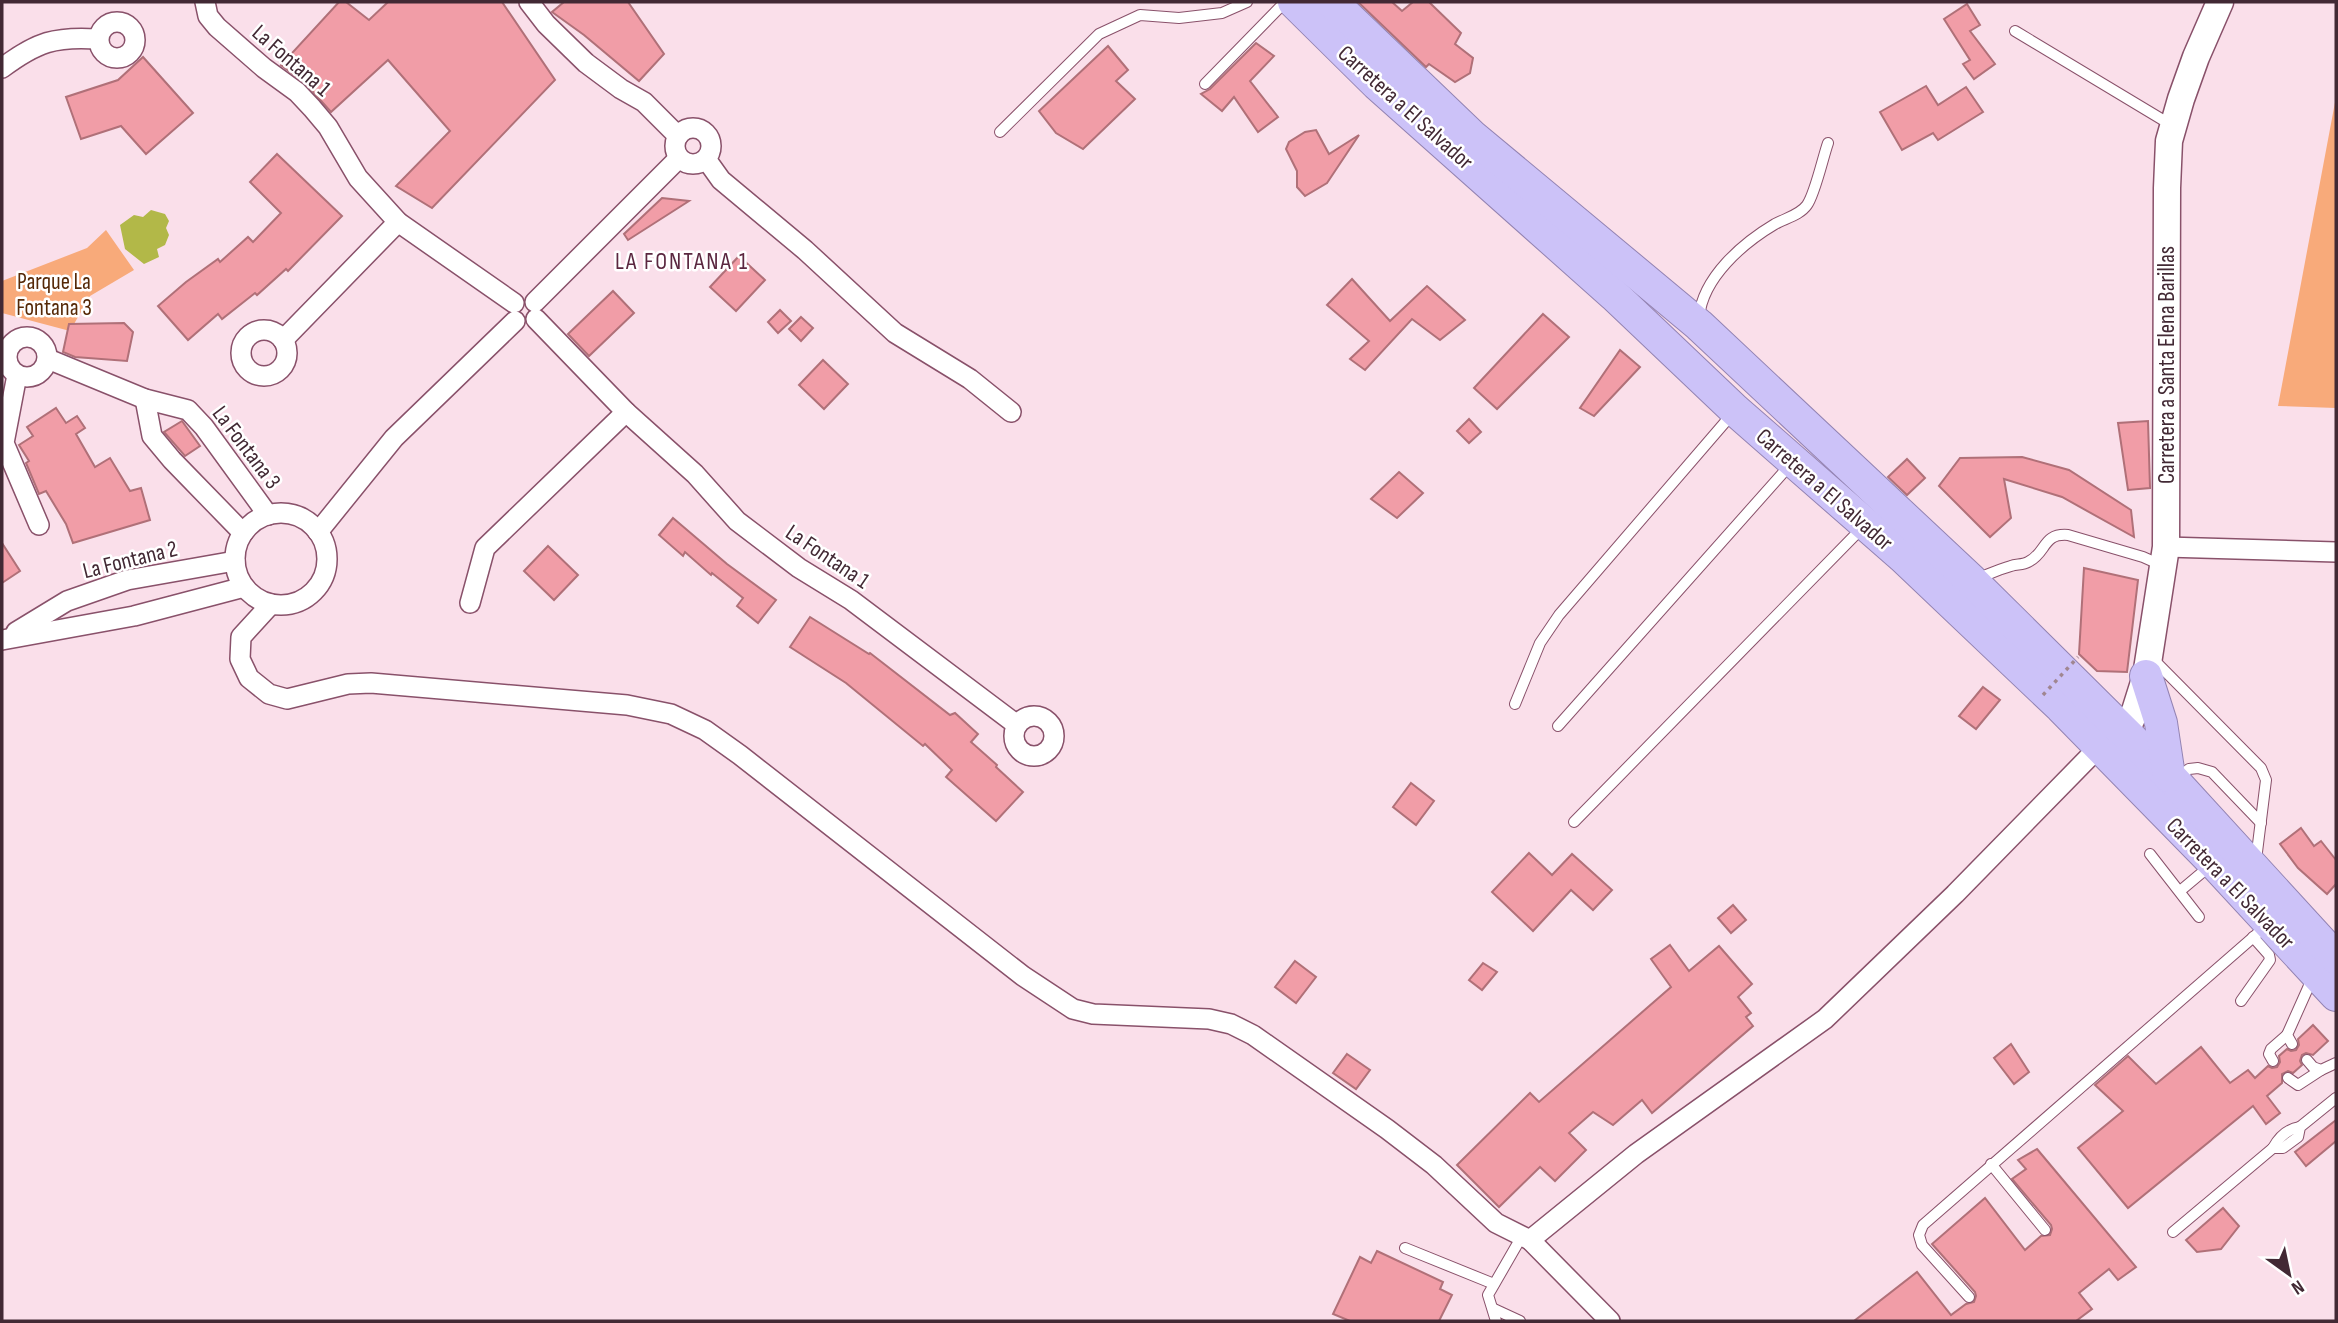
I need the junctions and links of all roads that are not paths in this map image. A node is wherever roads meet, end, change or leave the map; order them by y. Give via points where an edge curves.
1 (205, 2) edge
2 (529, 2) edge
3 (1247, 2) edge
4 (1285, 2) edge
5 (1294, 2) edge
6 (1332, 2) edge
7 (2220, 2) edge
8 (2015, 31) dead end
9 (98, 39) dead end
10 (2, 68) edge
11 (1205, 83) dead end
12 (2173, 127) junction
13 (1000, 132) dead end
14 (678, 136) junction
15 (1828, 143) dead end
16 (679, 158) junction
17 (706, 159) junction
18 (398, 222) junction
19 (536, 311) junction
20 (515, 312) junction
21 (1699, 325) junction
22 (284, 340) dead end
23 (6, 346) edge
24 (48, 359) junction
25 (17, 375) junction
26 (1698, 375) junction
27 (145, 399) junction
28 (1735, 410) junction
29 (626, 412) junction
30 (1011, 412) dead end
31 (1823, 442) junction
32 (1793, 461) junction
33 (268, 515) junction
34 (39, 524) dead end
35 (1865, 524) junction
36 (314, 528) junction
37 (243, 533) junction
38 (2336, 552) edge
39 (2164, 557) junction
40 (235, 561) junction
41 (1972, 581) junction
42 (244, 587) junction
43 (470, 603) dead end
44 (271, 604) junction
45 (4, 639) edge
46 (2146, 673) junction
47 (1515, 704) dead end
48 (1017, 725) dead end
49 (1558, 726) dead end
50 (2111, 731) junction
51 (2171, 778) junction
52 (1574, 822) dead end
53 (2261, 823) junction
54 (2150, 854) dead end
55 (2214, 863) junction
56 (2255, 867) junction
57 (2180, 891) junction
58 (2199, 917) dead end
59 (2262, 930) junction
60 (2326, 965) edge
61 (2336, 995) edge
62 (2241, 1000) dead end
63 (2307, 1060) dead end
64 (2273, 1061) dead end
65 (2336, 1063) edge
66 (2321, 1070) junction
67 (2288, 1078) dead end
68 (2336, 1098) edge
69 (1992, 1164) junction
70 (2045, 1230) dead end
71 (2173, 1232) dead end
72 (1526, 1238) junction
73 (1405, 1248) dead end
74 (1494, 1284) junction
75 (1969, 1297) dead end
76 (1494, 1309) junction
77 (1496, 1321) edge
78 (1520, 1321) edge
79 (1610, 1321) edge

1 - 18 street, La Fontana 1 via 208,16 217,26 312,108 358,178
2 - 14 street via 586,62 643,102
3 - 13 lane via 1222,13 1179,18 1140,15 1099,34
4 - 11 lane
5 - 26 highway, Carretera a El Salvador via 1377,84
6 - 21 highway, Carretera a El Salvador via 1472,136
7 - 12 main road, Carretera a Santa Elena Barillas
8 - 12 lane
9 - 10 street via 70,37 45,43
12 - 39 main road, Carretera a Santa Elena Barillas via 2167,188
14 - 16 street
14 - 17 street via 688,128 705,131 712,142
15 - 21 lane via 1808,204 1761,233 1720,270 1701,305
16 - 17 street via 696,164
16 - 19 street
17 - 30 street via 721,180 895,333 970,379
18 - 20 street, La Fontana 1
18 - 22 street
19 - 20 street via 524,298
19 - 29 street, La Fontana 1
20 - 36 street
21 - 31 highway, Carretera a El Salvador
23 - 24 street via 25,336 37,338 46,347
23 - 25 street via 7,359
24 - 25 street via 40,373
24 - 27 street, La Fontana 3
25 - 34 street via 4,443
26 - 28 highway, Carretera a El Salvador
26 - 31 highway via 1708,360 1714,360 1793,426
27 - 33 street, La Fontana 3 via 188,410
27 - 37 street via 152,436
28 - 32 highway, Carretera a El Salvador
28 - 47 lane via 1559,615 1540,643
29 - 43 street via 485,548
29 - 48 street, La Fontana 1 via 667,446 737,521 766,545 851,600
31 - 41 highway, Carretera a El Salvador
32 - 35 highway, Carretera a El Salvador
32 - 49 lane
33 - 36 street via 294,515
33 - 37 street
35 - 50 highway, Carretera a El Salvador via 2061,707
35 - 52 lane
36 - 44 street via 326,558 319,584 298,601
37 - 40 street
38 - 39 street
39 - 41 lane via 2143,557 2058,534 2027,563
39 - 46 main road, Carretera a Santa Elena Barillas
40 - 42 street
40 - 45 street, La Fontana 2 via 127,580 67,601
41 - 50 highway, Carretera a El Salvador
42 - 44 street
42 - 45 street, La Fontana 2 via 134,616
44 - 72 street via 241,637 240,659 249,678 269,694 287,699 371,683 627,705 670,714 705,730 1023,976 1073,1009 1231,1024 1350,1102 1434,1165 1496,1223
46 - 50 highway via 2132,704
46 - 51 highway
46 - 53 lane via 2261,768 2266,780
50 - 51 highway, Carretera a El Salvador
50 - 55 highway, Carretera a El Salvador
50 - 72 street via 1955,894 1825,1019
51 - 53 lane via 2189,769 2212,772
51 - 56 highway, Carretera a El Salvador
53 - 56 lane
54 - 57 lane
55 - 57 lane
55 - 59 highway, Carretera a El Salvador
56 - 60 highway, Carretera a El Salvador
57 - 58 lane
59 - 60 highway, Carretera a El Salvador
59 - 62 lane via 2270,960
59 - 69 lane
60 - 61 highway, Carretera a El Salvador
60 - 64 lane via 2290,1040 2271,1049
63 - 66 lane
65 - 66 lane
66 - 67 lane via 2298,1085
68 - 71 lane via 2278,1139 2273,1149
69 - 70 lane
69 - 75 lane via 1923,1225 1919,1235
72 - 74 lane
72 - 79 street
73 - 74 lane
74 - 76 lane via 1488,1295
76 - 77 lane
76 - 78 lane

